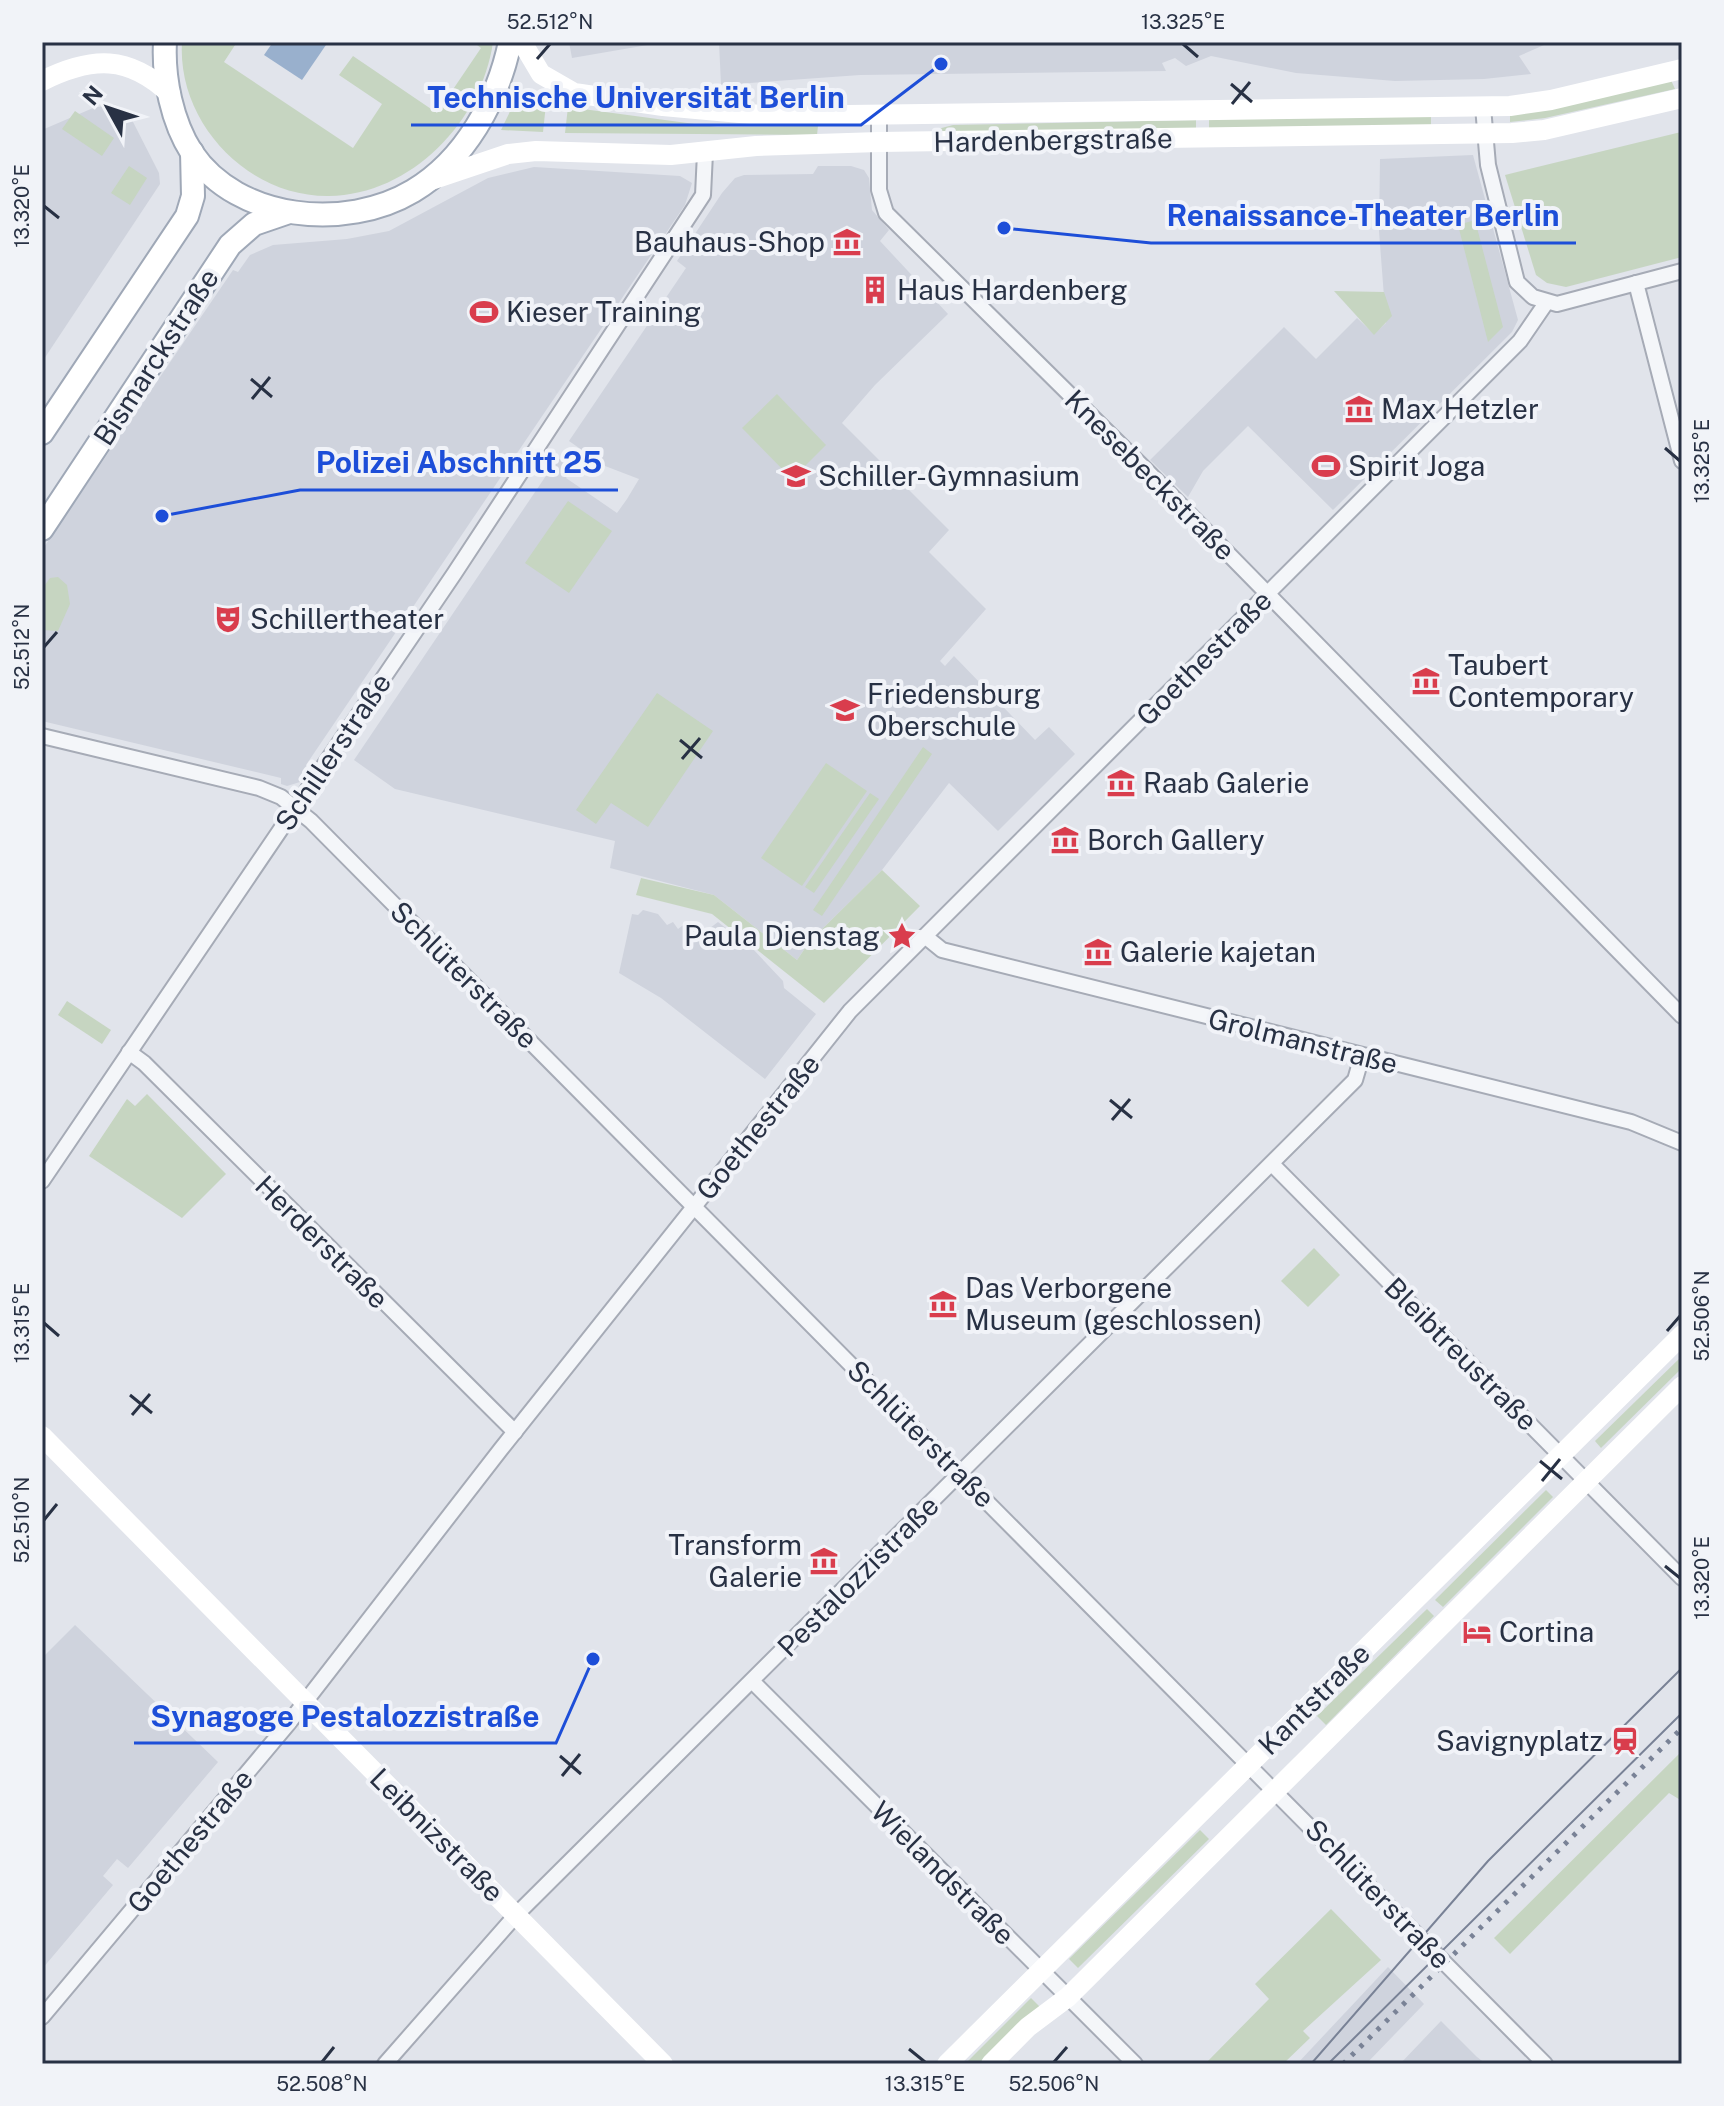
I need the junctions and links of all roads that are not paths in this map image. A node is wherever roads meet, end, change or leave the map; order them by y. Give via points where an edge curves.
1 (165, 42) edge
2 (510, 42) edge
3 (522, 42) edge
4 (1682, 69) edge
5 (42, 81) edge
6 (170, 94) junction
7 (1682, 98) edge
8 (1483, 107) junction
9 (879, 116) junction
10 (1484, 134) junction
11 (879, 142) junction
12 (192, 152) junction
13 (705, 153) junction
14 (426, 182) junction
15 (291, 212) junction
16 (1682, 271) edge
17 (1636, 283) junction
18 (1546, 303) junction
19 (42, 433) edge
20 (1682, 461) edge
21 (42, 529) edge
22 (1268, 594) junction
23 (42, 736) edge
24 (295, 807) junction
25 (926, 937) junction
26 (1682, 1016) edge
27 (129, 1052) junction
28 (1362, 1056) junction
29 (1682, 1143) edge
30 (1272, 1164) junction
31 (42, 1181) edge
32 (695, 1205) junction
33 (1682, 1335) edge
34 (1682, 1386) edge
35 (515, 1432) junction
36 (42, 1436) edge
37 (1560, 1453) junction
38 (961, 1475) junction
39 (1587, 1481) junction
40 (1682, 1578) edge
41 (752, 1681) junction
42 (305, 1702) junction
43 (1249, 1764) junction
44 (1275, 1791) junction
45 (517, 1914) junction
46 (1040, 1969) junction
47 (1068, 1997) junction
48 (42, 2017) edge
49 (385, 2064) edge
50 (663, 2064) edge
51 (947, 2064) edge
52 (991, 2064) edge
53 (1135, 2064) edge
54 (1545, 2064) edge

1 - 6 main road
2 - 14 main road via 479,123
3 - 9 main road, Hardenbergstraße via 541,74 574,93 773,116
4 - 8 main road, Hardenbergstraße via 1551,100
5 - 6 main road via 110,62 142,71
6 - 12 main road
7 - 10 main road, Hardenbergstraße via 1544,130
8 - 9 main road, Hardenbergstraße
8 - 10 street
9 - 11 street, Knesebeckstraße
10 - 11 main road, Hardenbergstraße
10 - 18 street via 1517,282
11 - 13 main road, Hardenbergstraße
11 - 22 street, Knesebeckstraße via 879,190 886,213
12 - 15 main road via 239,193
12 - 19 main road, Bismarckstraße via 193,196 187,216
13 - 14 main road, Hardenbergstraße via 517,153
13 - 24 street, Schillerstraße via 703,195
14 - 15 main road via 400,198 361,211
15 - 21 main road, Bismarckstraße via 254,224 230,245
16 - 17 street
17 - 18 street
17 - 20 street
18 - 22 street, Goethestraße via 1520,341
22 - 25 street, Goethestraße
22 - 26 street, Knesebeckstraße
23 - 24 street, Schlüterstraße via 259,788
24 - 27 street, Schillerstraße
24 - 32 street, Schlüterstraße
25 - 28 street, Grolmanstraße via 942,950
25 - 32 street, Goethestraße via 850,1011
27 - 31 street, Schillerstraße
27 - 35 street, Herderstraße
28 - 29 street, Grolmanstraße via 1631,1122
28 - 30 street, Pestalozzistraße via 1355,1080
30 - 37 street, Bleibtreustraße
30 - 38 street, Pestalozzistraße
32 - 35 street, Goethestraße
32 - 38 street, Schlüterstraße
33 - 37 main road, Kantstraße
34 - 39 main road, Kantstraße
35 - 42 street, Goethestraße
36 - 42 main road, Leibnizstraße
37 - 39 street, Bleibtreustraße
37 - 43 main road, Kantstraße
38 - 41 street, Pestalozzistraße
38 - 43 street, Schlüterstraße
39 - 40 street, Bleibtreustraße
39 - 44 main road, Kantstraße
41 - 45 street, Pestalozzistraße
41 - 46 street, Wielandstraße
42 - 45 main road, Leibnizstraße
42 - 48 street, Goethestraße
43 - 44 street, Schlüterstraße
43 - 46 main road, Kantstraße
44 - 47 main road, Kantstraße
44 - 54 street, Schlüterstraße
45 - 49 street, Pestalozzistraße
45 - 50 main road, Leibnizstraße
46 - 47 street, Wielandstraße
46 - 51 main road, Kantstraße
47 - 52 main road, Kantstraße
47 - 53 street, Wielandstraße

